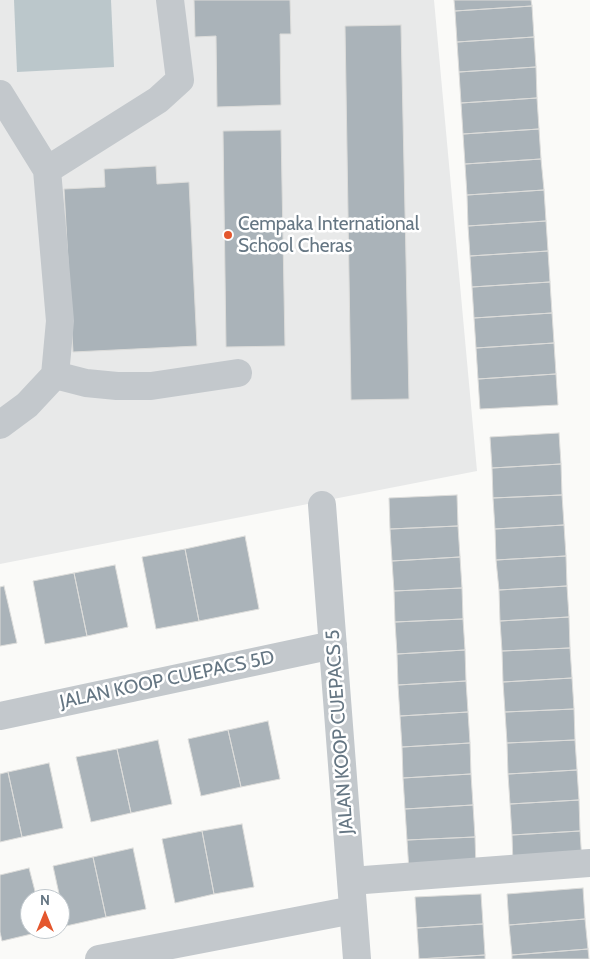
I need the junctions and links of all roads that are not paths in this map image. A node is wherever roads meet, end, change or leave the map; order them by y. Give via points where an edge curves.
1 (170, 0) edge
2 (0, 94) edge
3 (47, 170) junction
4 (238, 373) dead end
5 (55, 375) junction
6 (0, 425) edge
7 (322, 505) dead end
8 (333, 645) junction
9 (0, 716) edge
10 (590, 863) edge
11 (351, 881) junction
12 (354, 910) junction
13 (99, 959) edge
14 (357, 959) edge

1 - 3 street via 180,80 158,100
2 - 3 street
3 - 5 street via 60,321
4 - 5 street via 151,386 86,383
5 - 6 street via 28,405
7 - 8 street, JALAN KOOP CUEPACS 5
8 - 9 street, JALAN KOOP CUEPACS 5D
8 - 11 street, JALAN KOOP CUEPACS 5
10 - 11 street
11 - 12 street, JALAN KOOP CUEPACS 5
12 - 13 street
12 - 14 street, JALAN KOOP CUEPACS 5

